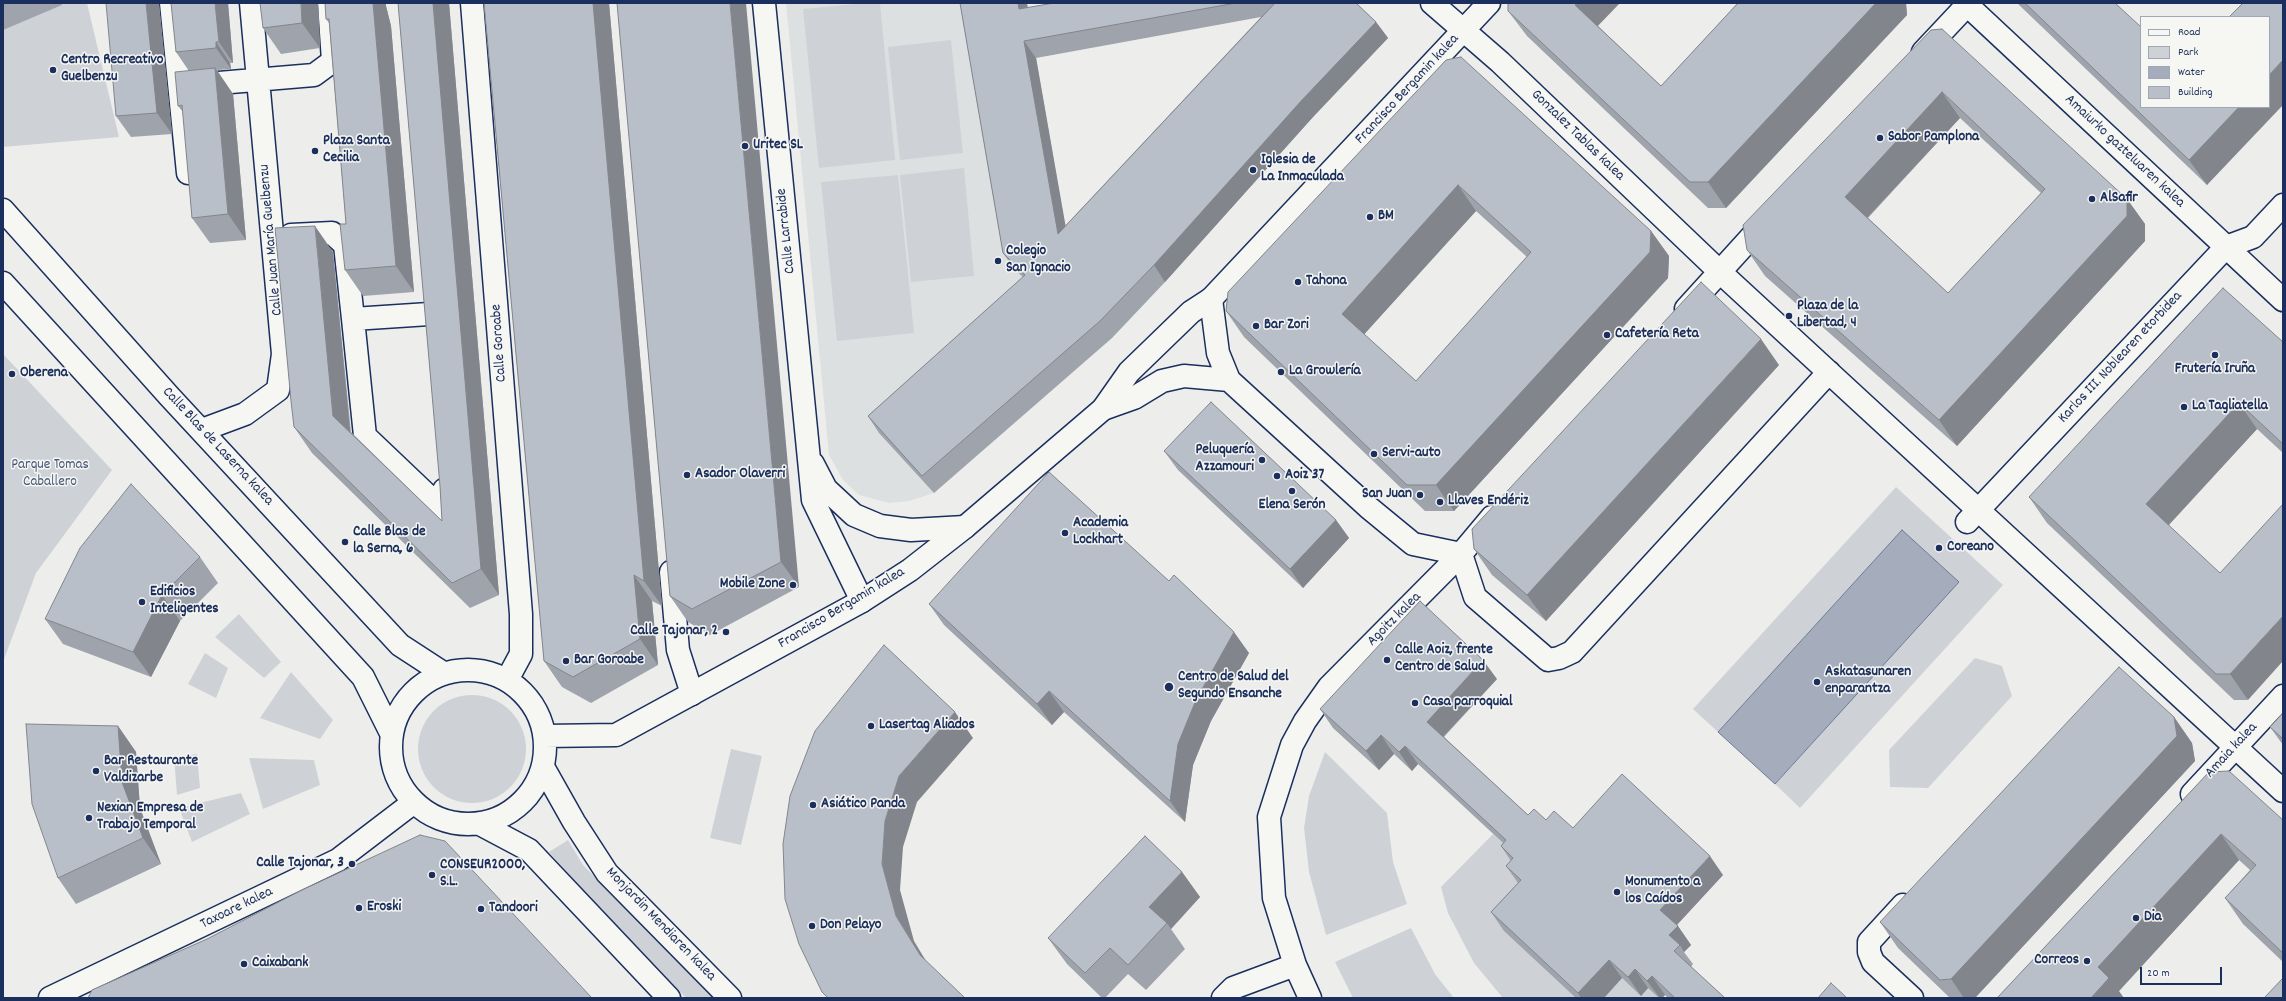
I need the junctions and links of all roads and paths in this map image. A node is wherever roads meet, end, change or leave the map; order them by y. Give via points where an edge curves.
1 (171, 3) edge
2 (251, 3) edge
3 (329, 3) edge
4 (472, 3) edge
5 (764, 3) edge
6 (1432, 3) edge
7 (1489, 3) edge
8 (1967, 4) edge
9 (1465, 30) junction
10 (1909, 67) edge
11 (257, 79) junction
12 (180, 86) junction
13 (188, 173) edge
14 (2283, 205) edge
15 (1780, 207) edge
16 (3, 210) edge
17 (272, 236) junction
18 (2226, 247) junction
19 (1720, 272) junction
20 (3, 283) edge
21 (427, 290) edge
22 (1211, 299) junction
23 (2283, 300) edge
24 (429, 314) junction
25 (353, 319) junction
26 (1674, 321) edge
27 (431, 337) edge
28 (1829, 372) junction
29 (1229, 380) junction
30 (1103, 409) junction
31 (202, 430) junction
32 (810, 459) junction
33 (442, 467) edge
34 (1506, 502) edge
35 (1972, 516) junction
36 (965, 527) junction
37 (1461, 554) junction
38 (670, 555) edge
39 (862, 600) junction
40 (442, 673) junction
41 (507, 680) junction
42 (692, 694) junction
43 (2283, 696) edge
44 (392, 733) junction
45 (545, 736) junction
46 (2235, 748) junction
47 (543, 767) junction
48 (2283, 790) edge
49 (414, 802) junction
50 (2180, 807) edge
51 (480, 824) junction
52 (1917, 889) edge
53 (1295, 964) junction
54 (57, 997) edge
55 (669, 998) edge
56 (730, 998) edge
57 (1223, 998) edge
58 (1310, 998) edge
59 (1912, 998) edge

1 - 12 street
2 - 11 street, Calle Juan María Guelbenzu
3 - 11 street via 333,61 314,74
4 - 41 street, Calle Goroabe via 521,614 521,654
5 - 32 street, Calle Larrabide
6 - 9 street, Gonzalez Tablas kalea
7 - 9 street, Francisco Bergamin kalea
8 - 10 street
8 - 18 street, Amaiurko gazteluaren kalea
9 - 19 street, Gonzalez Tablas kalea
9 - 22 street, Francisco Bergamin kalea
11 - 12 street
11 - 17 street, Calle Juan María Guelbenzu
12 - 13 street
14 - 18 street, Karlos III. Noblearen etorbidea via 2253,237
15 - 19 street
16 - 31 street, Calle Blas de Laserna kalea
17 - 25 street via 332,233 345,245
17 - 31 street, Calle Juan María Guelbenzu via 283,354 278,390 245,414
18 - 23 street, Amaiurko gazteluaren kalea
18 - 35 street, Karlos III. Noblearen etorbidea
19 - 26 street
19 - 28 street
20 - 44 street via 364,677
21 - 24 street
22 - 29 street via 1218,353
22 - 30 street, Francisco Bergamin kalea via 1191,312 1129,372
24 - 25 street
24 - 27 street
25 - 33 street via 365,436 446,513
28 - 35 street
28 - 37 street via 1572,652 1548,660 1475,597
29 - 30 street, Francisco Bergamin kalea via 1184,376 1162,381 1134,398
29 - 37 street via 1368,508 1413,544
30 - 36 street, Francisco Bergamin kalea
31 - 40 street, Calle Blas de Laserna kalea via 400,644
32 - 36 street, Calle Larrabide via 826,489 854,515 880,526 911,530
32 - 39 street, Calle Larrabide via 809,476 813,500
34 - 37 street, Agoitz kalea
35 - 46 street via 2126,661
36 - 39 street, Francisco Bergamin kalea via 910,570
37 - 53 street, Agoitz kalea via 1329,687 1305,721 1292,746 1269,817 1274,898
38 - 42 street via 678,650
39 - 42 street, Francisco Bergamin kalea
40 - 41 street via 464,669 479,670
40 - 44 street via 419,686 401,707
41 - 45 street via 521,690 532,703
42 - 45 street, Francisco Bergamin kalea via 616,735
43 - 46 street, Amaia kalea
44 - 49 street via 391,758 399,782
45 - 47 street
46 - 48 street
46 - 50 street, Amaia kalea
47 - 51 street via 533,788 522,802 498,818
47 - 56 street, Monjardin Mendiaren kalea via 607,873
49 - 51 street via 433,816 456,823
49 - 54 street, Taxoare kalea via 338,860
51 - 55 street via 529,850
52 - 59 street via 1869,942 1873,962
53 - 57 street via 1233,988
53 - 58 street, Agoitz kalea

